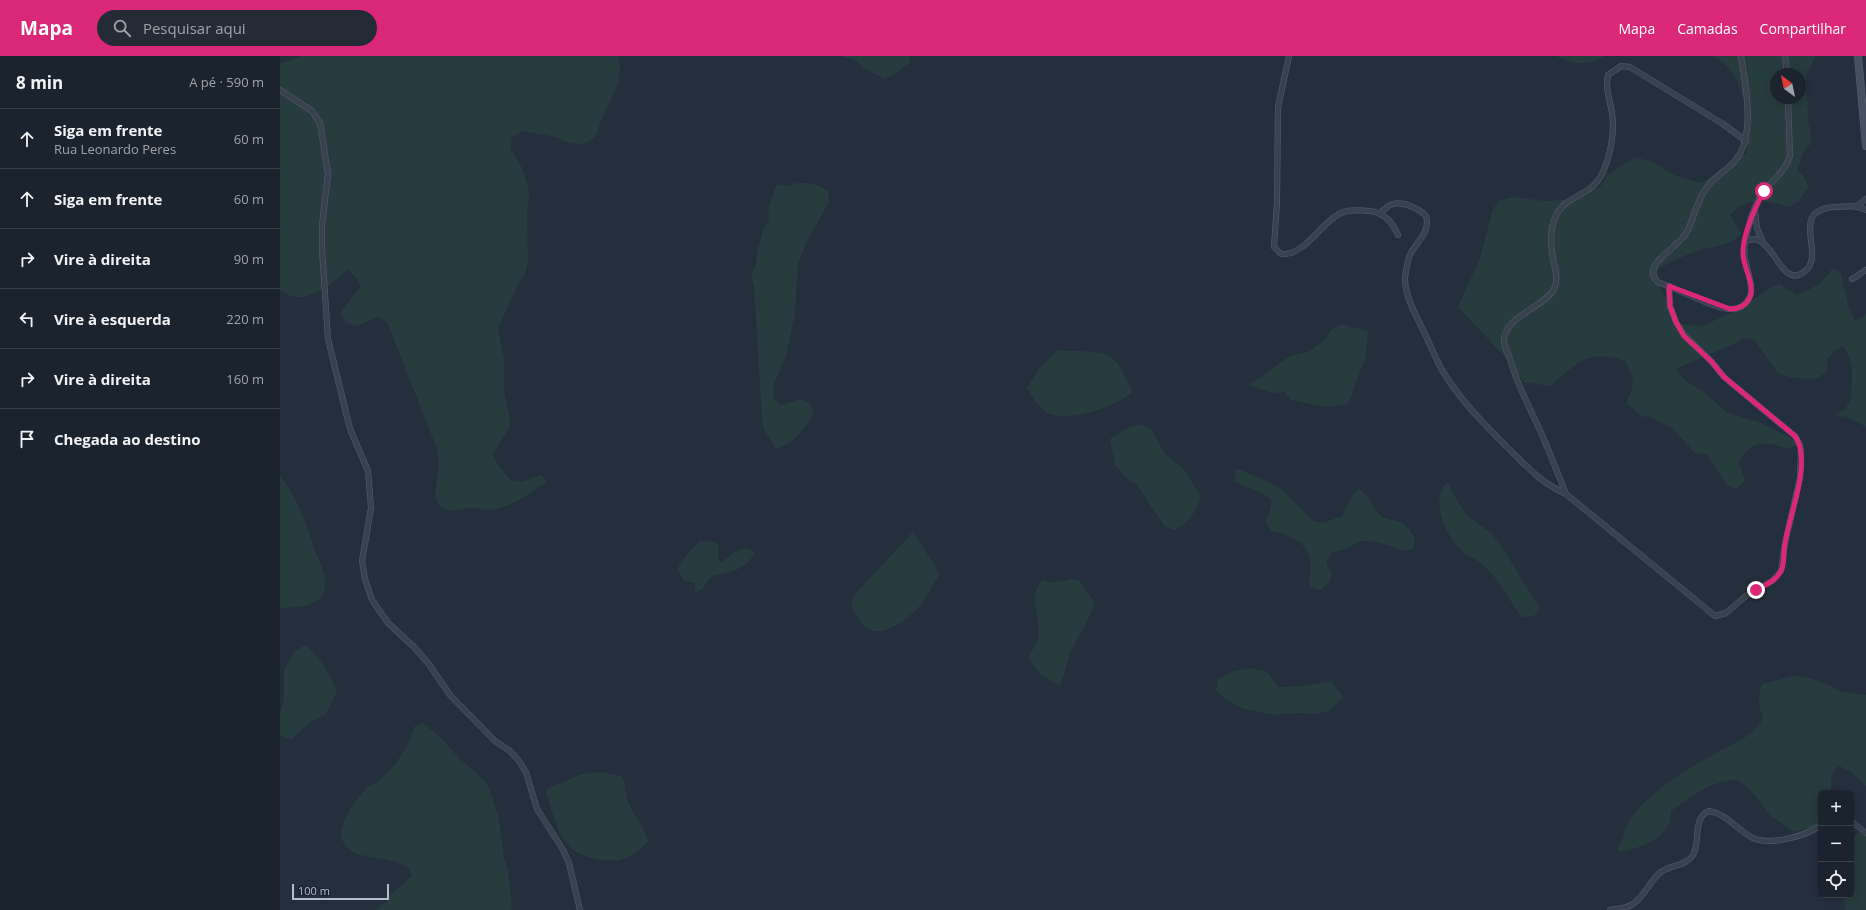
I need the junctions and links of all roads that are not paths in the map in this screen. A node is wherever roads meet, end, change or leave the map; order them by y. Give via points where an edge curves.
1 (1289, 56) edge
2 (1741, 56) edge
3 (1785, 56) edge
4 (1858, 56) edge
5 (1787, 68) edge
6 (280, 90) edge
7 (1788, 104) edge
8 (1746, 141) junction
9 (1866, 146) edge
10 (1866, 199) edge
11 (1857, 206) junction
12 (1754, 209) junction
13 (1866, 210) edge
14 (1380, 213) junction
15 (1398, 235) dead end
16 (1744, 242) junction
17 (1764, 243) junction
18 (1866, 270) edge
19 (1852, 279) dead end
20 (1669, 286) junction
21 (1566, 494) junction
22 (1854, 823) edge
23 (1820, 826) edge
24 (1866, 833) edge
25 (580, 910) edge
26 (1610, 910) edge

1 - 14 street via 1278,106 1274,247 1281,254 1292,253 1341,213 1361,210
2 - 8 street via 1747,117
3 - 5 street
4 - 9 street
6 - 25 street via 312,112 320,123 328,174 322,225 328,339 350,429 368,471 371,508 362,561 372,600 388,623 428,663 450,695 495,741 519,760 526,772 537,809 569,863
7 - 12 street via 1790,156 1781,175 1764,191
8 - 20 street via 1734,162 1706,188 1687,232 1679,243 1654,267 1654,278
8 - 21 street via 1630,67 1621,66 1608,75 1606,84 1612,114 1612,138 1605,167 1600,178 1563,204 1556,213 1551,241 1557,281 1554,289 1548,298 1516,319 1506,331 1504,341 1516,379
10 - 11 street
11 - 13 street
11 - 17 street via 1827,207 1818,210 1811,219 1810,267 1802,274 1789,274
12 - 16 street
12 - 17 street via 1757,228
14 - 15 street via 1389,220
14 - 21 street via 1398,203 1418,210 1426,216 1427,227 1409,256 1405,278 1413,310 1441,369 1456,393 1535,476
16 - 17 street via 1754,239
16 - 20 street via 1743,256 1751,288 1750,297 1742,306 1730,309 1719,307
18 - 19 street
20 - 21 street via 1670,306 1684,336 1734,386 1795,436 1800,445 1800,478 1781,571 1772,581 1726,613 1715,616
22 - 24 street
23 - 26 street via 1798,836 1770,841 1754,839 1722,815 1709,811 1701,816 1699,821 1693,855 1660,873 1633,905

